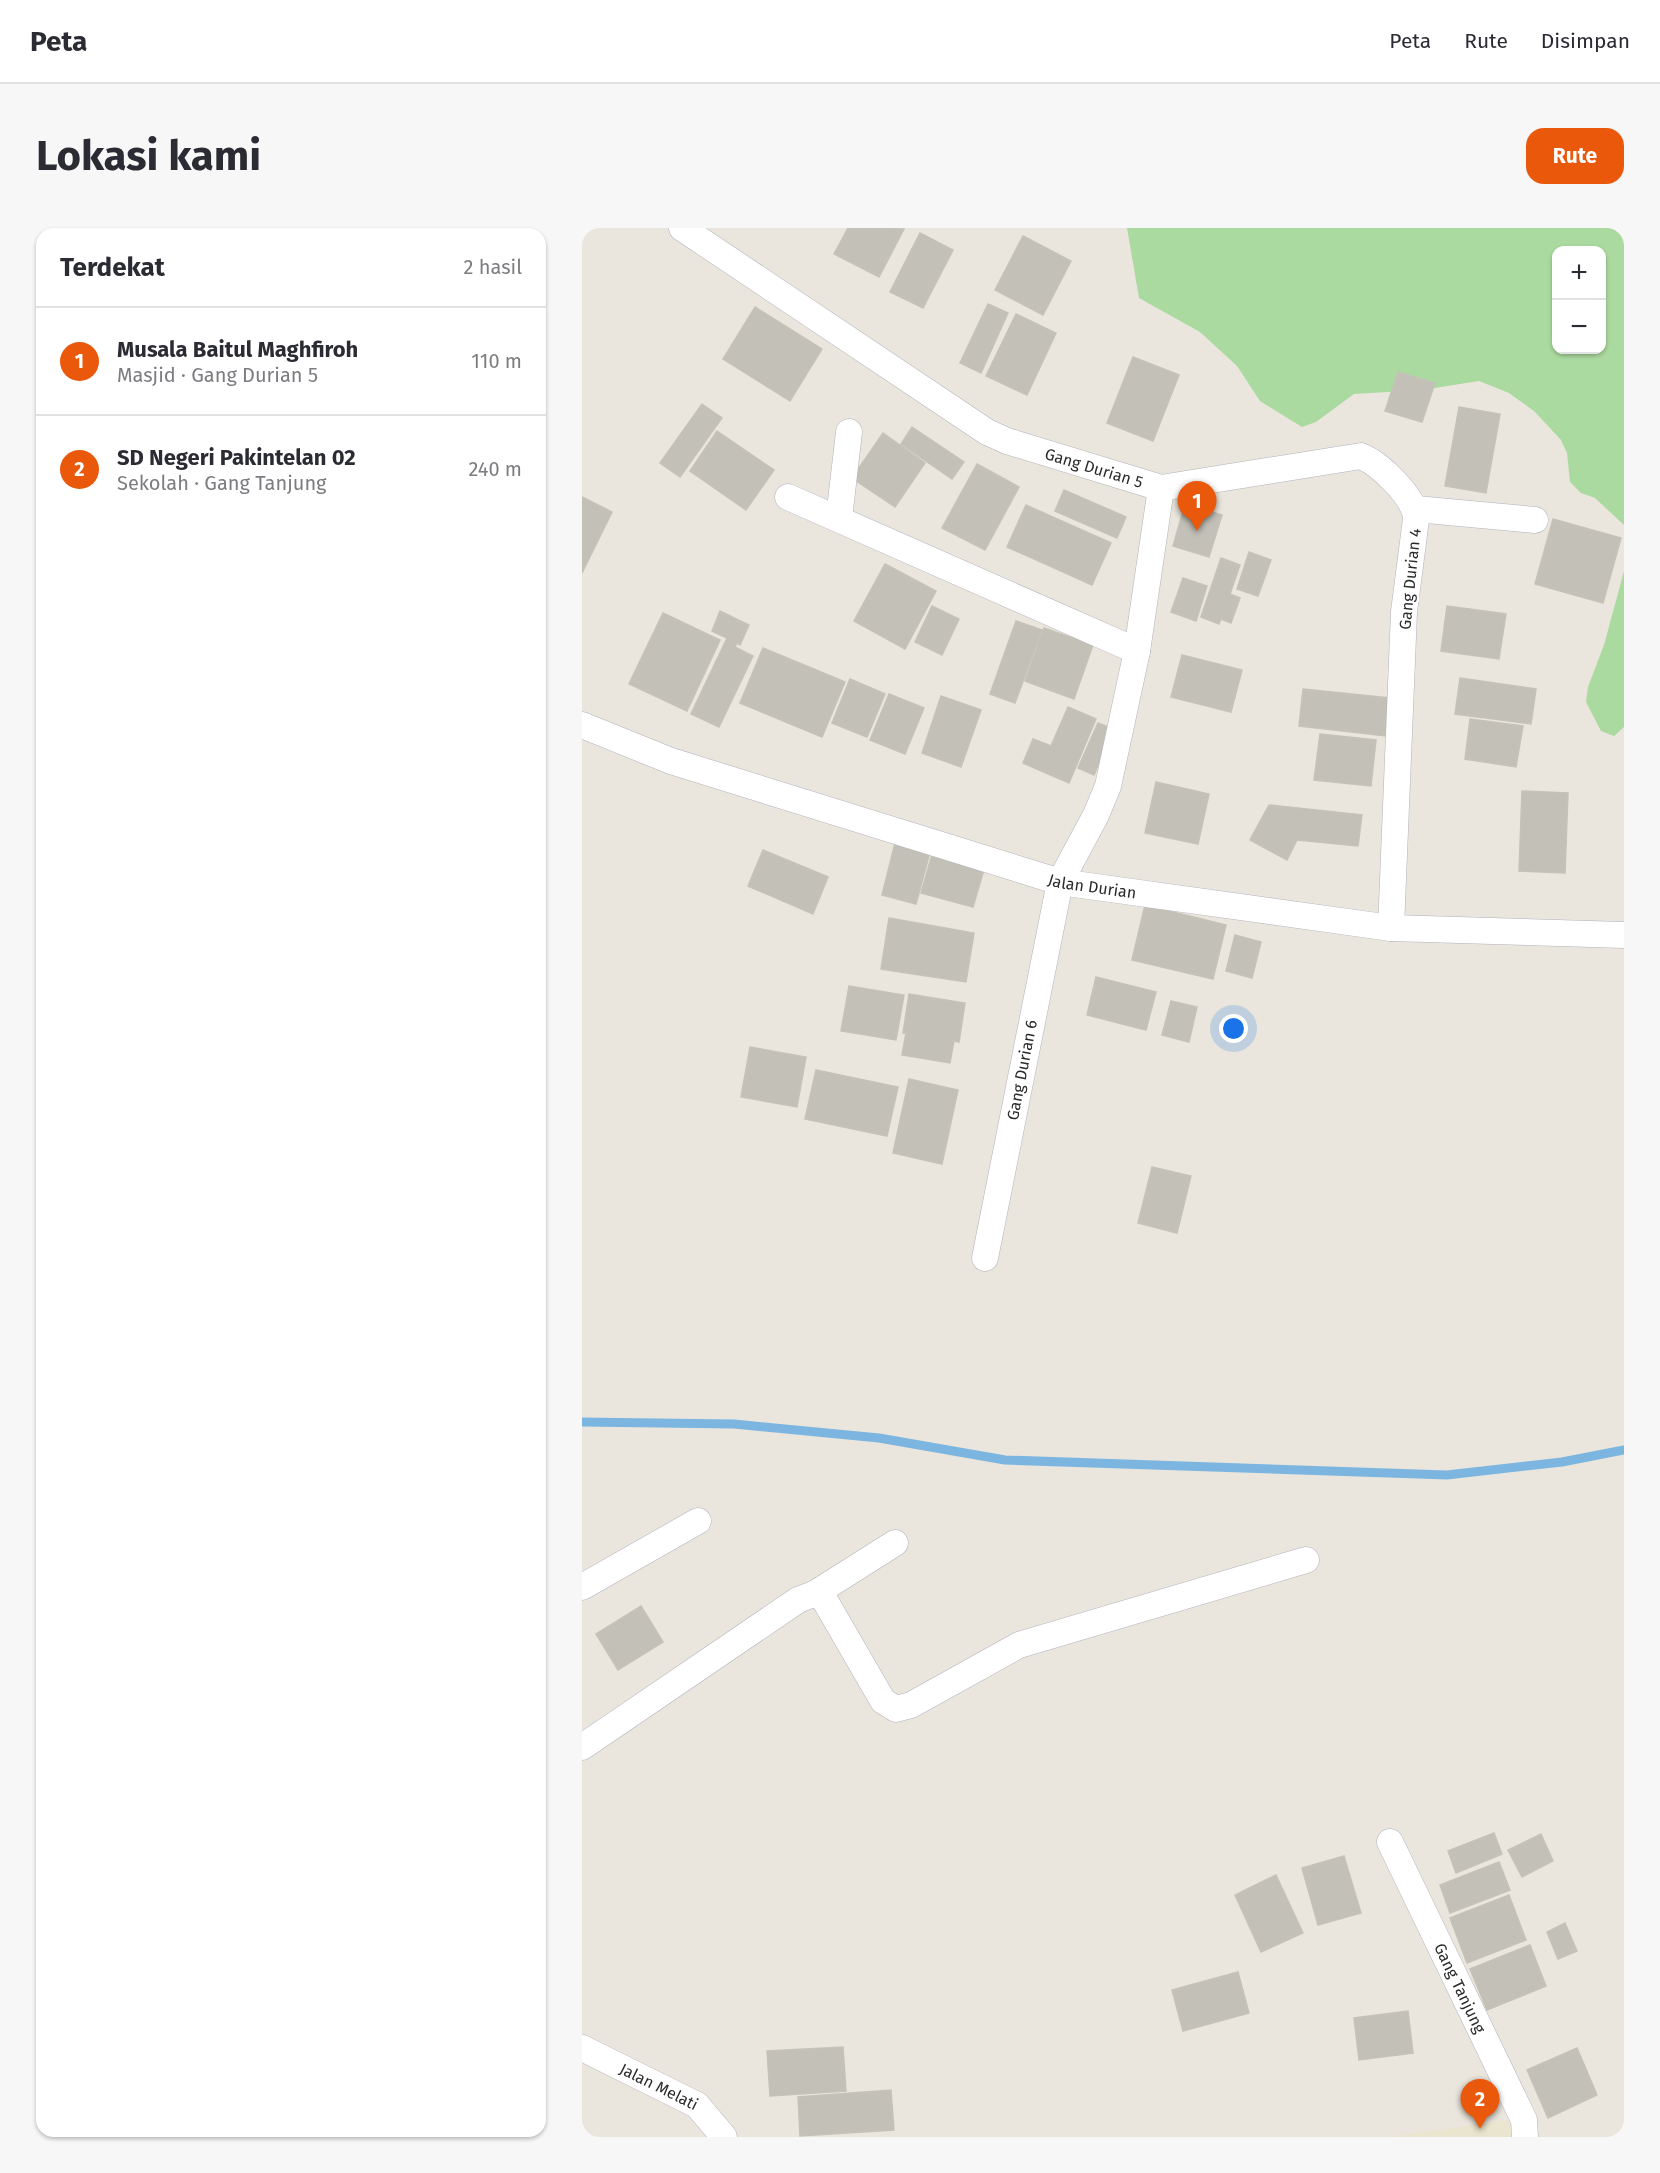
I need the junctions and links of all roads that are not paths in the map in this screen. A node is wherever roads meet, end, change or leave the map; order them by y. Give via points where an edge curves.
1 (682, 228) edge
2 (849, 432) dead end
3 (1161, 488) junction
4 (788, 497) dead end
5 (1416, 509) junction
6 (839, 518) junction
7 (1535, 520) dead end
8 (1137, 651) junction
9 (582, 725) edge
10 (1060, 882) junction
11 (1391, 928) junction
12 (1624, 935) edge
13 (985, 1258) dead end
14 (698, 1521) dead end
15 (895, 1543) dead end
16 (1306, 1560) dead end
17 (582, 1587) edge
18 (816, 1593) junction
19 (582, 1747) edge
20 (1389, 1842) dead end
21 (582, 2048) edge
22 (724, 2137) edge
23 (1525, 2137) edge

1 - 3 street, Gang Durian 5 via 987,432
2 - 6 street
3 - 5 street, Gang Durian 4 via 1361,456 1378,465
3 - 8 street, Gang Durian 5
4 - 6 street
5 - 7 street
5 - 11 street, Gang Durian 4 via 1404,612
6 - 8 street
8 - 10 street, Gang Durian 5 via 1108,786
9 - 10 street, Jalan Durian via 671,761
10 - 11 street, Jalan Durian
10 - 13 street, Gang Durian 6
11 - 12 street, Jalan Durian
14 - 17 street
15 - 18 street
16 - 18 street via 1019,1645 911,1705 896,1709 883,1701 824,1599
18 - 19 street via 798,1600
20 - 23 street, Gang Tanjung via 1524,2120
21 - 22 street, Jalan Melati via 697,2105

